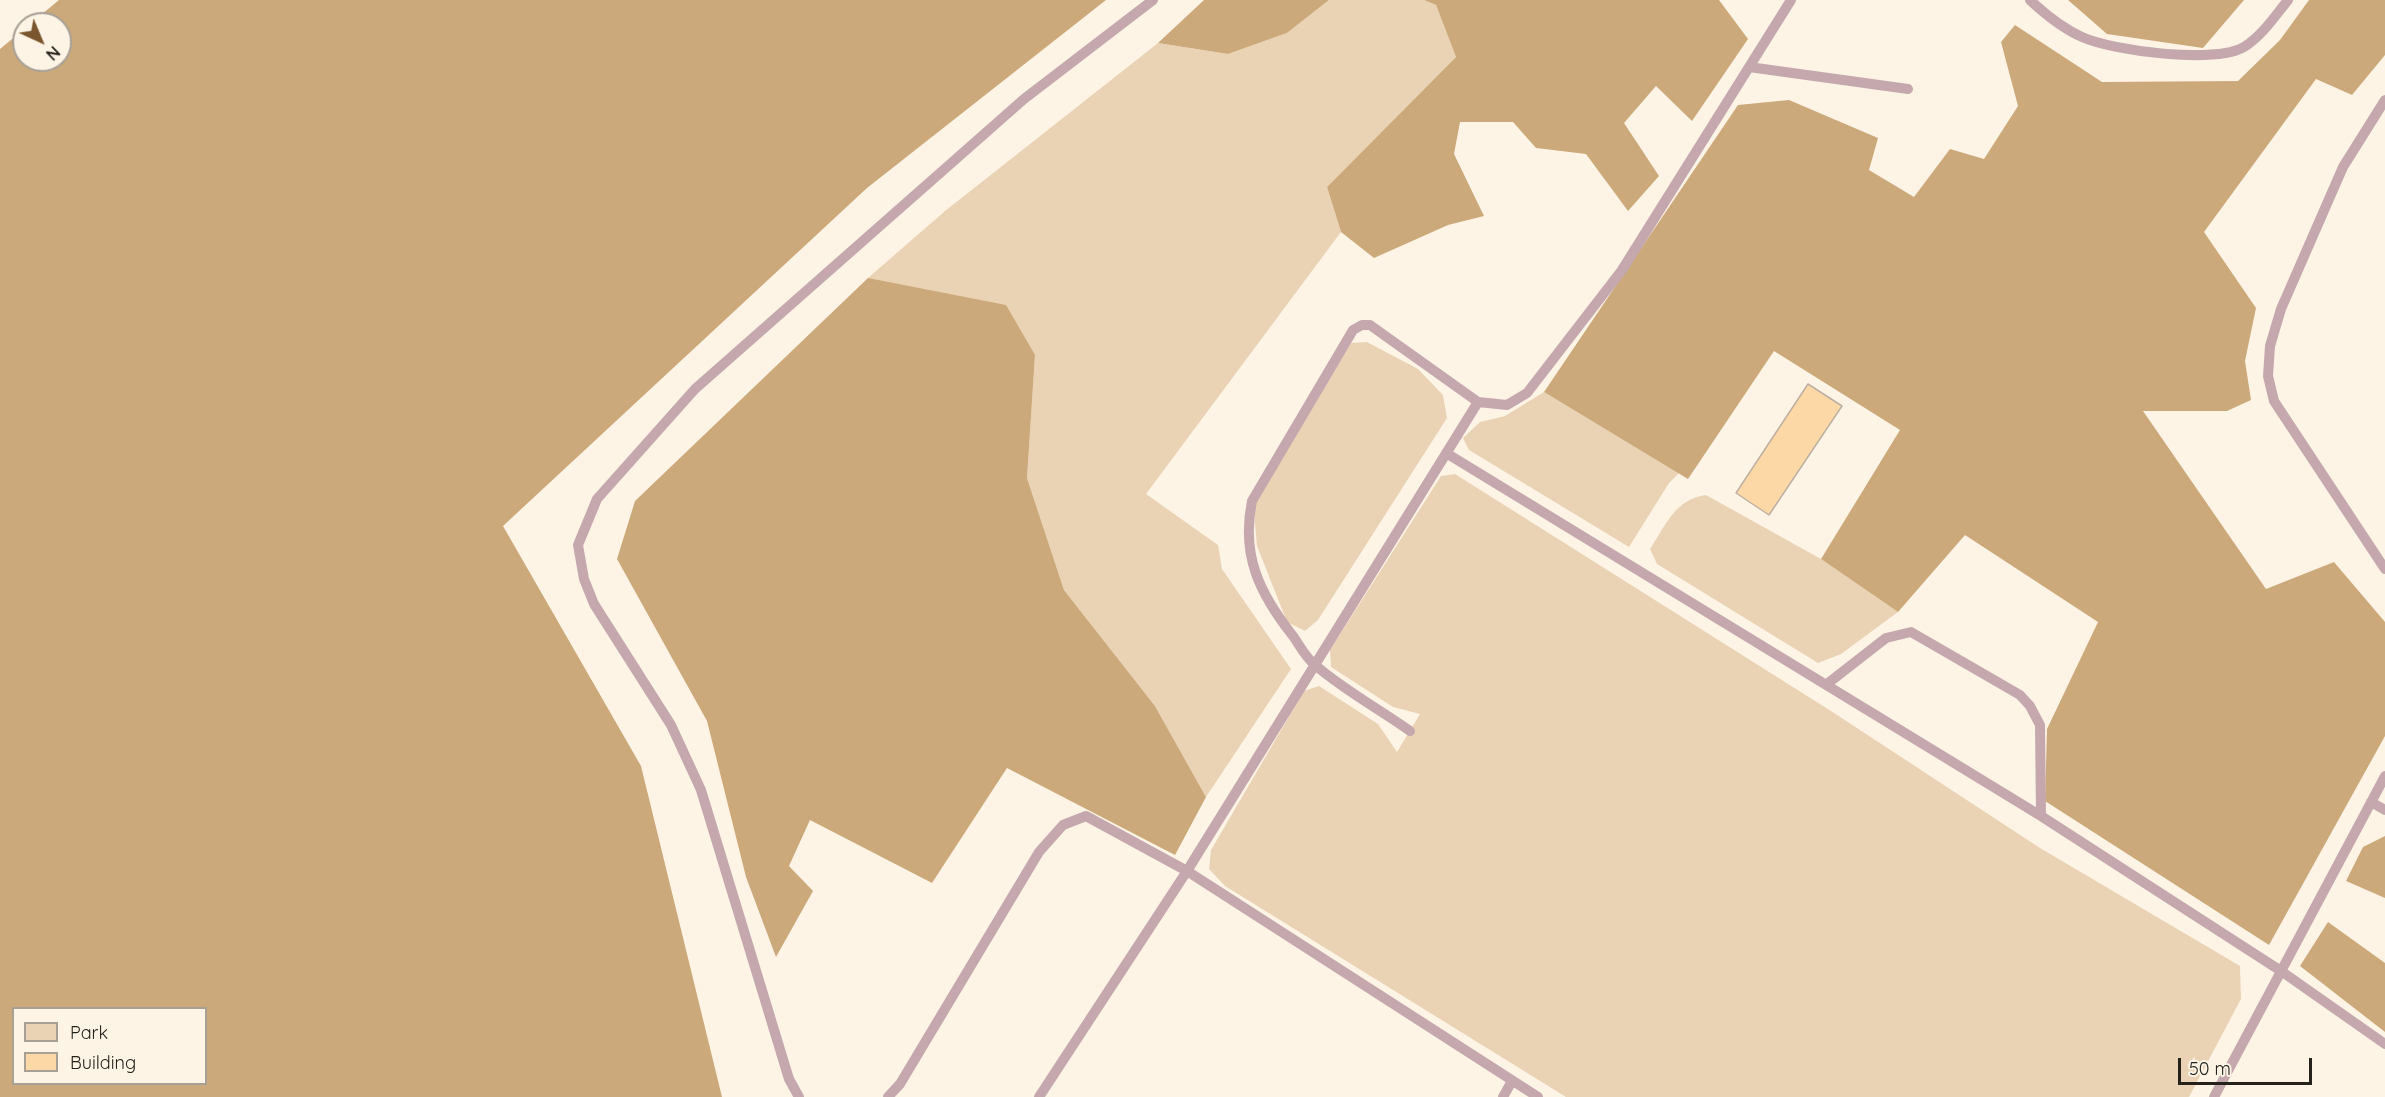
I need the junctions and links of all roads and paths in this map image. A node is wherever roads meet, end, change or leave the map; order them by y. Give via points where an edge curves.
1 (1153, 0) edge
2 (1791, 0) edge
3 (2030, 0) edge
4 (2289, 0) edge
5 (1749, 67) junction
6 (1908, 89) dead end
7 (2385, 100) edge
8 (1478, 402) junction
9 (1446, 453) junction
10 (2385, 569) edge
11 (1314, 664) junction
12 (1827, 684) junction
13 (1410, 731) dead end
14 (2385, 776) edge
15 (2371, 802) junction
16 (2385, 810) edge
17 (2042, 816) junction
18 (1187, 871) junction
19 (2281, 971) junction
20 (2385, 1044) edge
21 (1512, 1081) junction
22 (799, 1097) edge
23 (888, 1097) edge
24 (1039, 1097) edge
25 (1503, 1097) edge
26 (1538, 1097) edge
27 (2214, 1097) edge

1 - 22 lane via 1024,99 695,389 597,499 578,545 584,579 594,604 671,725 701,790 789,1079
2 - 5 lane
3 - 4 lane via 2050,19 2083,38 2153,54 2224,53 2243,48
5 - 6 lane
5 - 8 lane via 1622,270 1527,393 1507,405
7 - 10 lane via 2343,167 2281,309 2270,346 2268,376 2274,401
8 - 9 lane
8 - 11 lane via 1370,325 1353,330 1252,501 1247,527 1250,555 1266,597
9 - 11 lane
9 - 12 lane
11 - 13 lane
11 - 18 lane
12 - 17 lane
12 - 17 lane via 1886,638 1911,632 2020,695 2040,725
14 - 15 lane
15 - 16 lane
15 - 19 lane
17 - 19 lane
18 - 21 lane
18 - 23 lane via 1086,816 1063,825 1039,852 900,1084
18 - 24 lane
19 - 20 lane
19 - 27 lane
21 - 25 lane
21 - 26 lane

